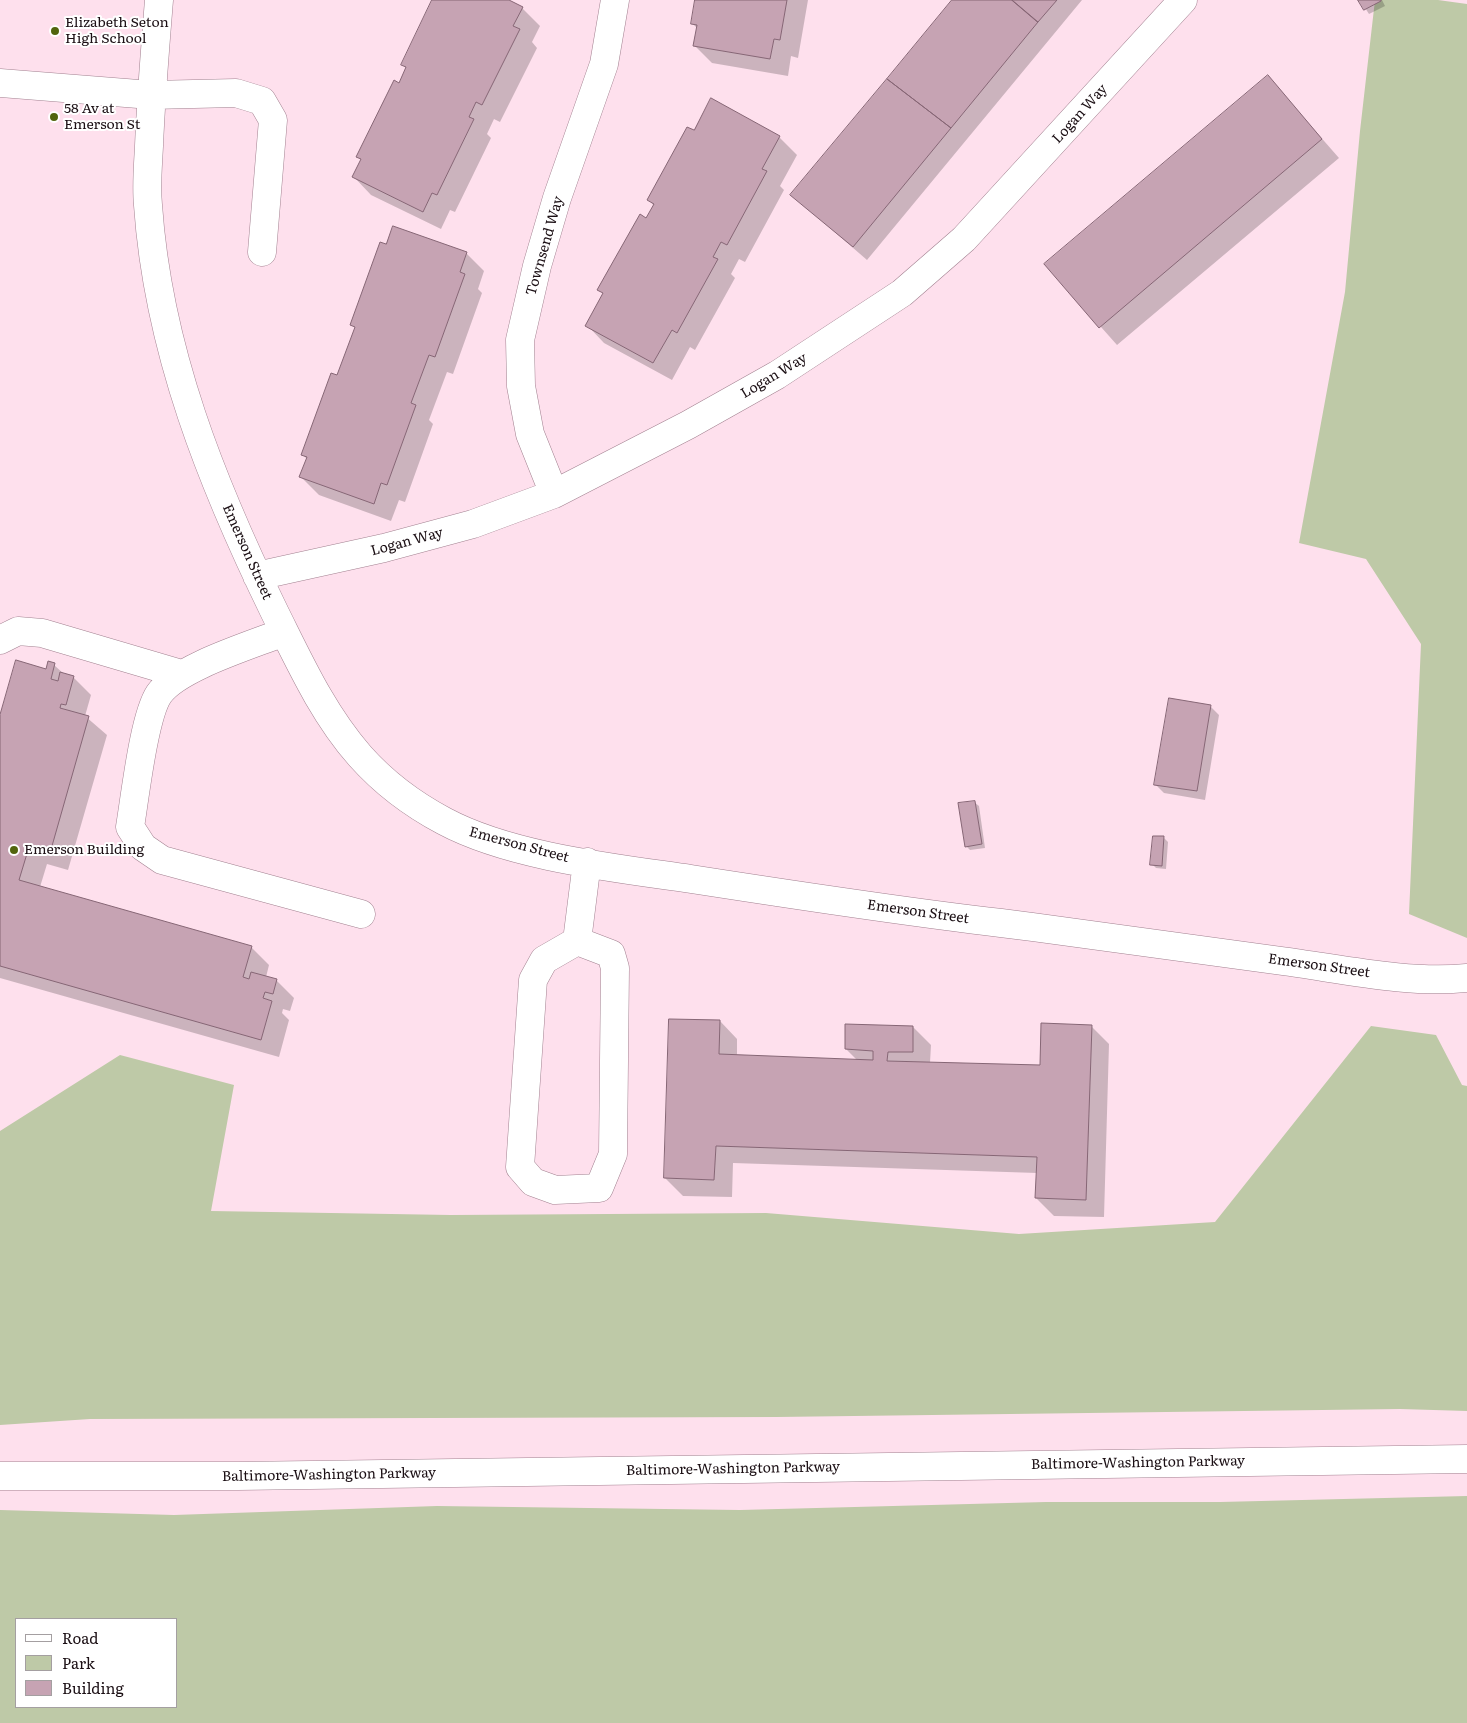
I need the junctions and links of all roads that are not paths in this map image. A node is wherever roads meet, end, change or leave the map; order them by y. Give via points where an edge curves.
1 (159, 0) edge
2 (615, 0) edge
3 (1183, 0) edge
4 (0, 83) edge
5 (151, 95) junction
6 (262, 252) dead end
7 (554, 494) junction
8 (257, 576) junction
9 (284, 632) junction
10 (0, 640) edge
11 (181, 674) junction
12 (587, 862) junction
13 (360, 914) dead end
14 (577, 941) junction
15 (1467, 978) edge
16 (1467, 1459) edge
17 (0, 1476) edge

1 - 5 main road, Emerson Street
2 - 7 main road, Townsend Way via 604,64 557,198 520,340 521,386 530,434
3 - 7 main road, Logan Way via 964,239 902,293 777,375
4 - 5 main road
5 - 6 main road via 236,93 262,101 273,120
5 - 8 main road, Emerson Street via 147,201 157,288 179,380 212,472
7 - 8 main road, Logan Way via 464,527
8 - 9 main road, Emerson Street
9 - 11 main road
9 - 12 main road, Emerson Street via 328,714 359,755 396,792 447,823 485,838
10 - 11 main road via 18,631 42,633
11 - 13 main road via 159,694 149,720 130,827 143,847 162,860
12 - 14 main road
12 - 15 main road, Emerson Street via 939,916 1438,980
14 - 14 main road via 544,960 533,980 520,1167 533,1182 554,1190 599,1188 612,1154 615,968 611,954
16 - 17 main road, Baltimore-Washington Parkway via 238,1476

